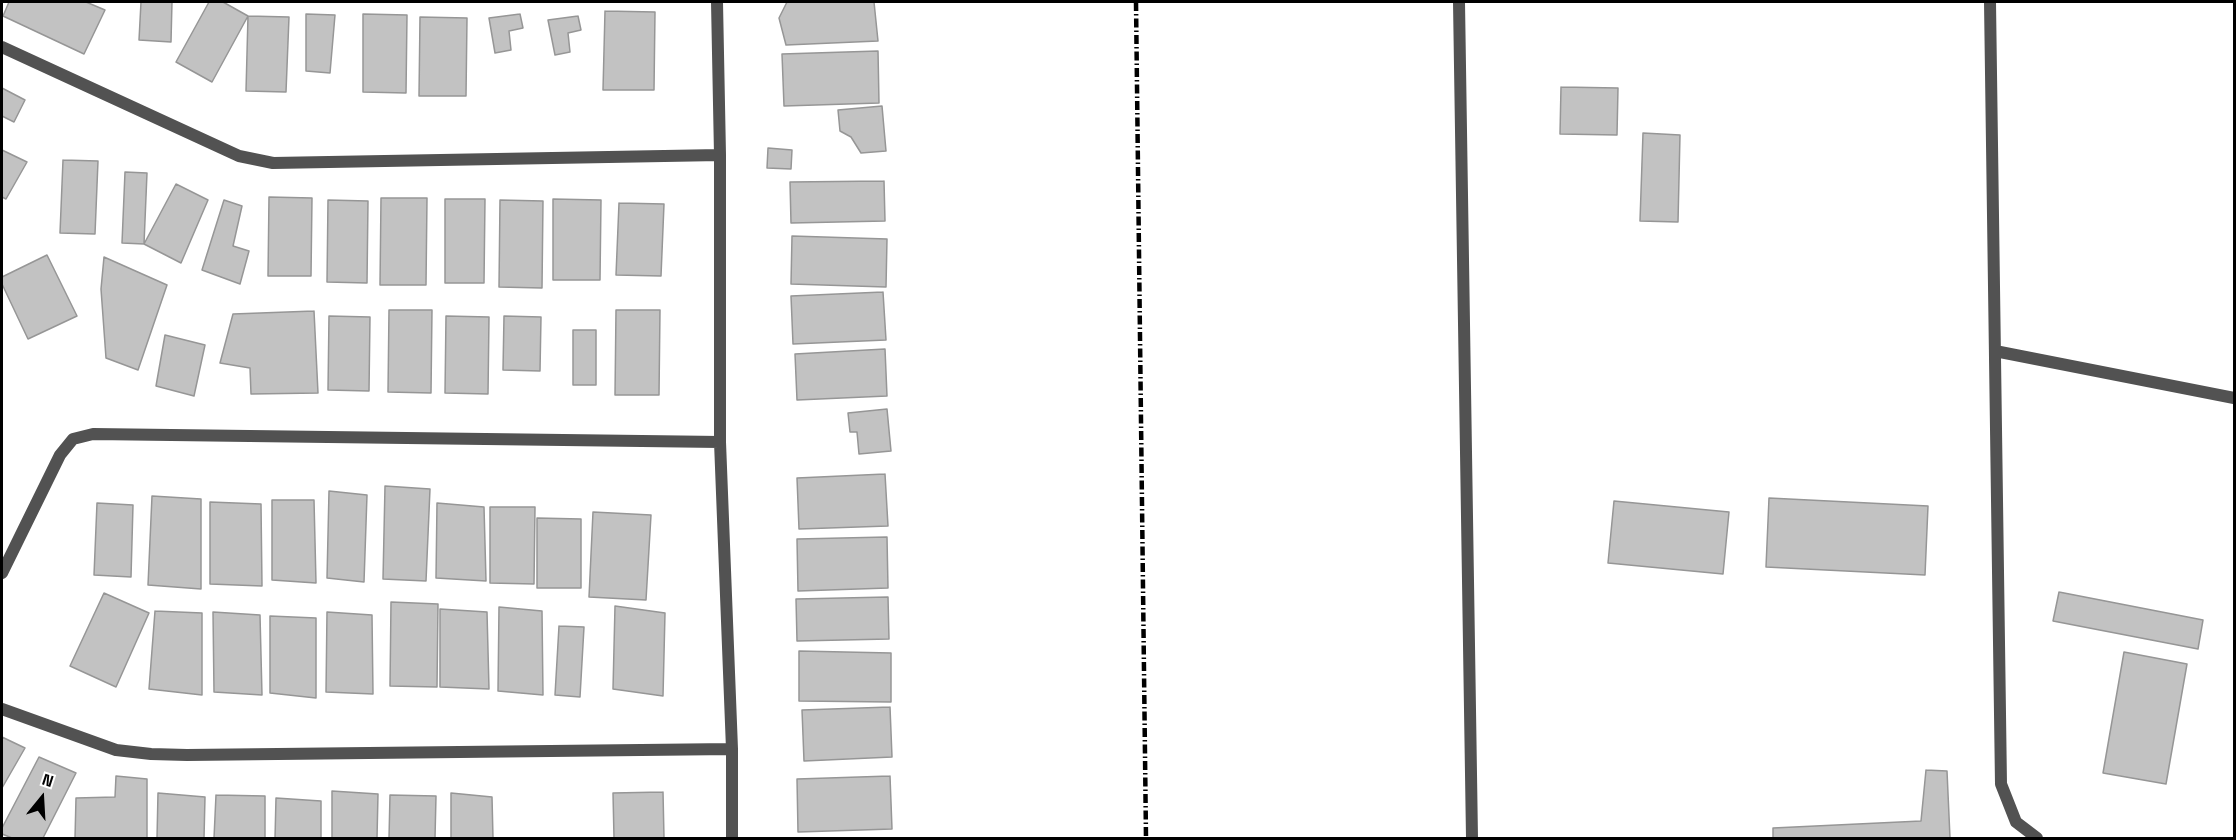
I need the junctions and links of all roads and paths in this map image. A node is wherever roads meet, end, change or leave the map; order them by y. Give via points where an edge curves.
1 (717, 2) edge
2 (1459, 2) edge
3 (1990, 2) edge
4 (2, 47) edge
5 (720, 155) junction
6 (1995, 351) junction
7 (2235, 398) edge
8 (720, 442) junction
9 (2, 573) edge
10 (2, 710) edge
11 (732, 749) junction
12 (732, 838) edge
13 (1472, 838) edge
14 (2037, 838) edge

1 - 5 street
2 - 13 street
3 - 6 street
4 - 5 street via 239,156 273,164
5 - 8 street
6 - 7 street
6 - 14 street via 2001,784 2016,822
8 - 9 street via 93,434 73,440 60,455
8 - 11 street
10 - 11 street via 116,750 151,754
11 - 12 street

